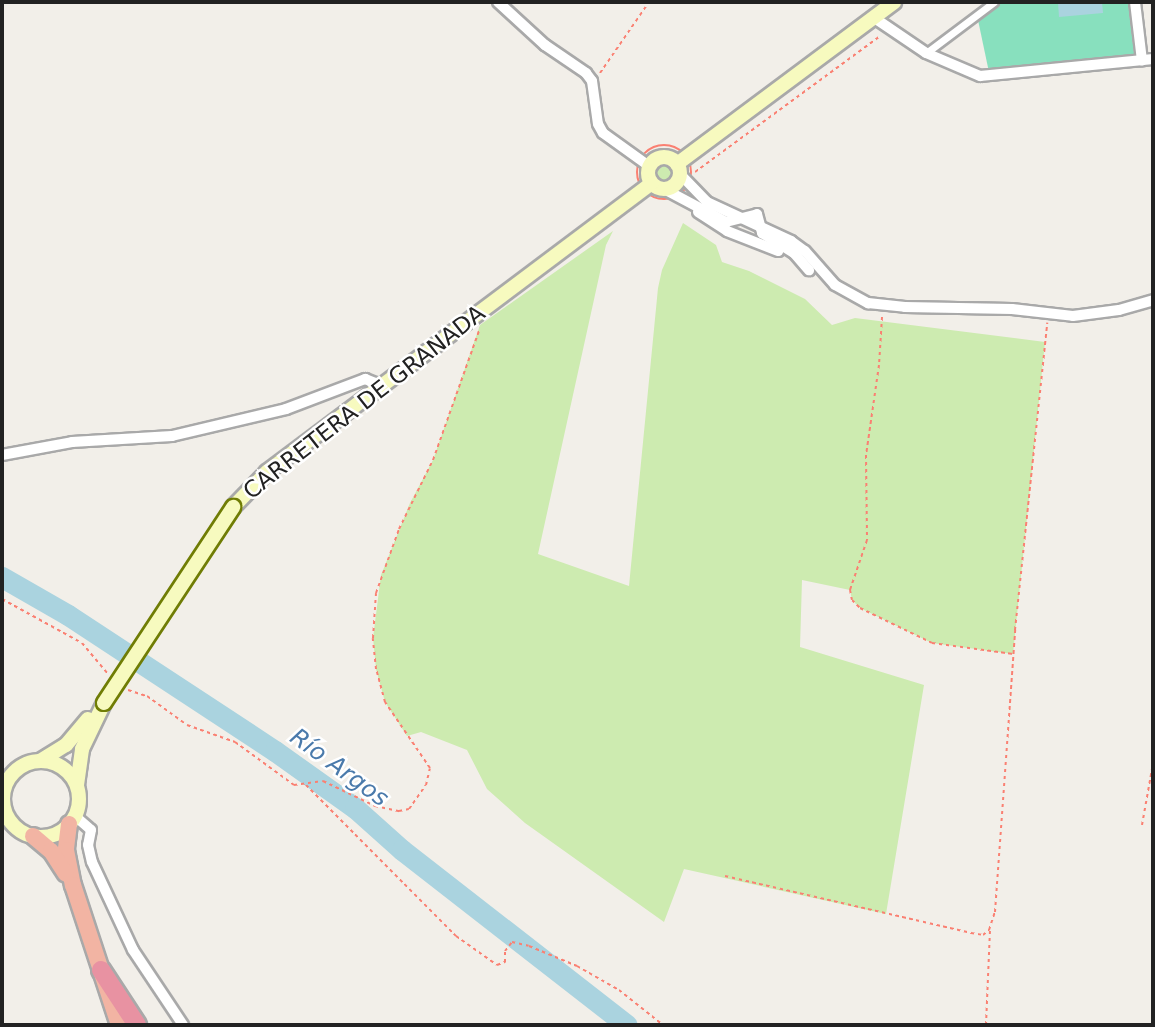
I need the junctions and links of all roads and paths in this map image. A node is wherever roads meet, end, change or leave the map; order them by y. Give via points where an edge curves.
1 (498, 2) edge
2 (649, 2) edge
3 (894, 2) edge
4 (994, 2) edge
5 (1135, 2) edge
6 (873, 18) junction
7 (889, 29) junction
8 (926, 53) junction
9 (1153, 59) edge
10 (1142, 61) junction
11 (592, 81) junction
12 (645, 163) junction
13 (684, 170) junction
14 (653, 187) junction
15 (682, 197) junction
16 (742, 220) junction
17 (759, 227) junction
18 (809, 270) junction
19 (835, 285) junction
20 (1153, 300) edge
21 (883, 305) junction
22 (1048, 315) junction
23 (476, 316) junction
24 (381, 385) junction
25 (2, 455) edge
26 (2, 599) edge
27 (1013, 654) junction
28 (112, 679) dead end
29 (121, 687) dead end
30 (104, 703) junction
31 (40, 761) junction
32 (1153, 763) edge
33 (15, 771) junction
34 (2, 780) edge
35 (306, 785) junction
36 (77, 787) junction
37 (6, 820) edge
38 (72, 820) junction
39 (1142, 825) dead end
40 (33, 836) junction
41 (725, 876) dead end
42 (73, 885) junction
43 (989, 930) junction
44 (101, 970) junction
45 (119, 1025) edge
46 (137, 1025) edge
47 (183, 1025) edge
48 (663, 1025) edge
49 (986, 1025) edge

1 - 11 street
2 - 11 path
3 - 6 main road, CARRETERA DE GRANADA
4 - 8 street
5 - 10 street
6 - 7 street
6 - 13 main road, CARRETERA DE GRANADA
7 - 8 street
7 - 13 path
8 - 10 street via 966,72 990,77
9 - 10 street
11 - 12 street via 603,133
12 - 13 main road via 665,157
12 - 13 path via 653,147 662,145 680,150
12 - 14 main road
12 - 14 path via 637,177
13 - 14 main road, CARRETERA DE GRANADA via 673,185
13 - 15 path
13 - 16 street via 707,202
14 - 15 street
14 - 15 path via 657,198
14 - 23 main road, CARRETERA DE GRANADA
15 - 16 street via 726,222
15 - 18 street via 716,226 785,253
16 - 17 street via 757,214
17 - 18 street
17 - 19 street via 798,245
18 - 19 street
19 - 21 street via 868,303
20 - 22 street via 1089,315
21 - 22 street via 1012,309
21 - 27 path via 866,455 867,540 850,590 852,600 932,643
22 - 27 path
23 - 24 main road, CARRETERA DE GRANADA
23 - 35 path via 479,334 433,460 402,521 376,593 376,669 385,702 430,768 426,785 409,808 399,811 375,806 323,781
24 - 25 street via 365,379 286,409 172,436 72,442
24 - 30 main road, CARRETERA DE GRANADA, bridge via 267,472 233,507
26 - 28 path via 82,643
27 - 43 path via 995,912
29 - 35 path via 147,696 187,725 235,742 288,781
30 - 31 main road, CARRETERA DE GRANADA via 66,745
30 - 36 main road, CARRETERA DE GRANADA via 82,749
31 - 33 main road
31 - 36 main road via 61,767
32 - 39 path
33 - 34 main road
33 - 37 main road via 3,793
35 - 48 path via 456,936 497,965 505,962 505,951 512,942 577,967 632,999
36 - 38 main road via 79,801
37 - 40 main road
38 - 40 main road via 54,834
38 - 42 highway via 65,850
38 - 47 street via 91,830 92,862 133,950
40 - 42 highway via 57,859
41 - 43 path via 971,933 983,935
42 - 44 highway
43 - 49 path
44 - 45 highway
44 - 46 highway

